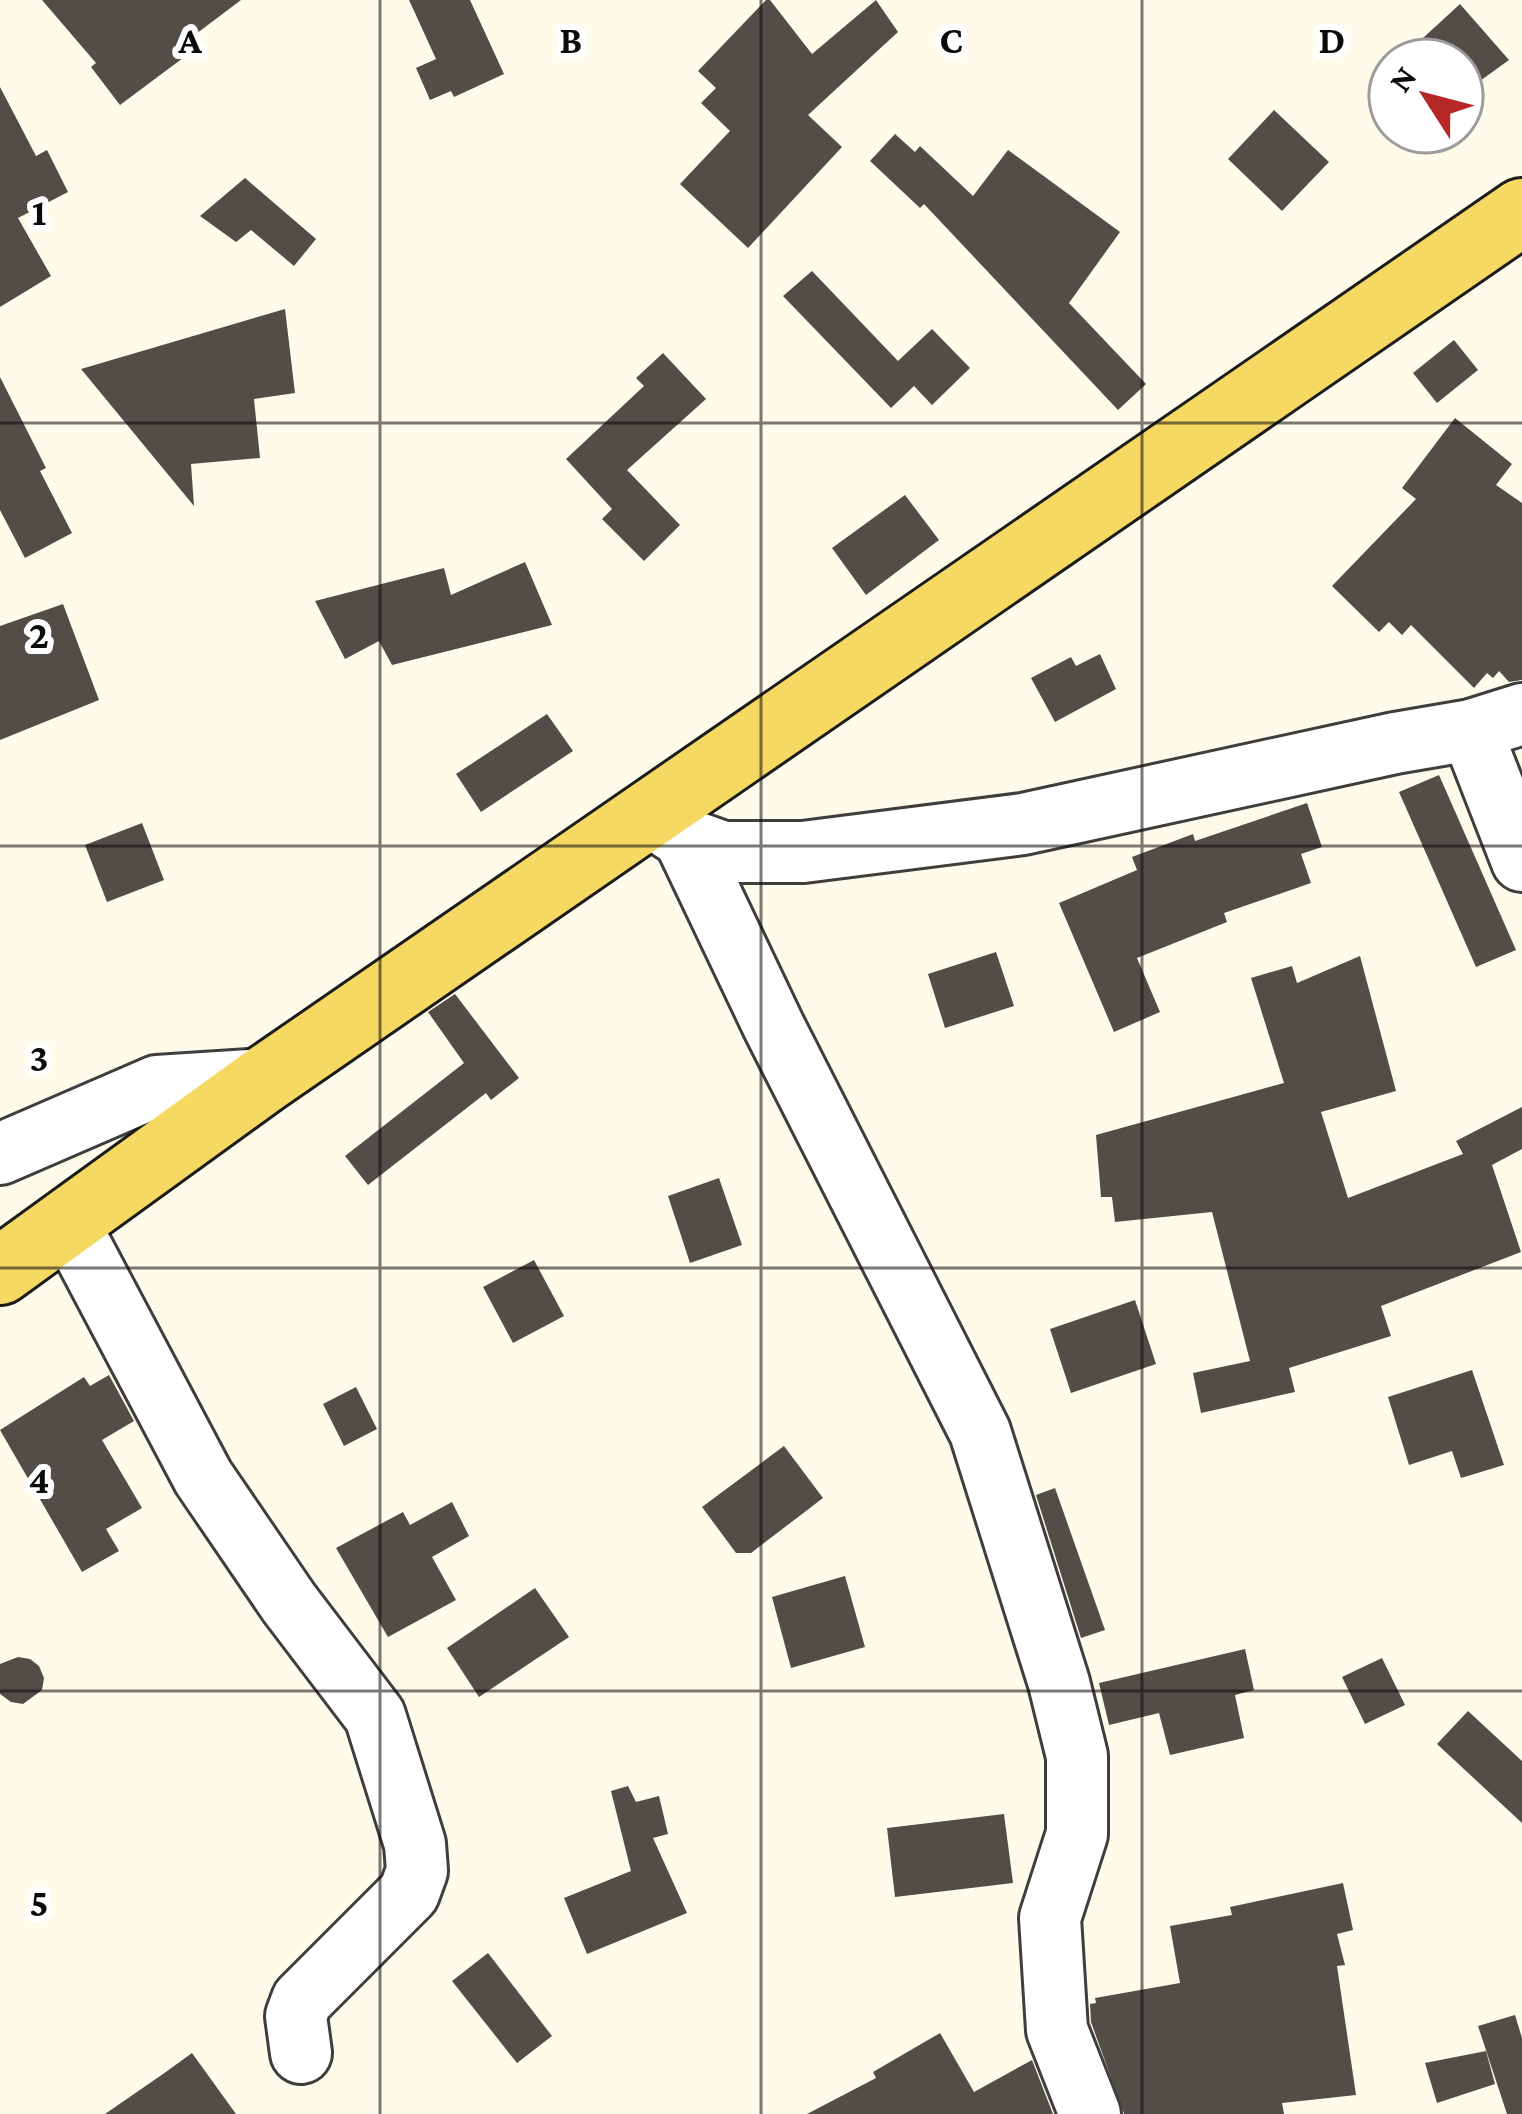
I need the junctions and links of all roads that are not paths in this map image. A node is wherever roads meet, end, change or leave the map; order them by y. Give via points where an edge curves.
1 (1522, 212) edge
2 (1496, 722) edge
3 (666, 826) junction
4 (1522, 861) edge
5 (266, 1079) junction
6 (0, 1154) edge
7 (68, 1222) junction
8 (0, 1271) edge
9 (301, 2053) dead end
10 (1090, 2114) edge

1 - 3 main road
2 - 3 street via 1023,824 803,852 723,852
2 - 4 street
3 - 5 main road
3 - 10 street via 980,1432 1077,1756 1077,1834 1050,1918 1057,2030
5 - 6 street via 157,1086
5 - 7 main road
7 - 8 main road
7 - 9 street via 203,1477 375,1716 415,1844 409,1893 302,2000

